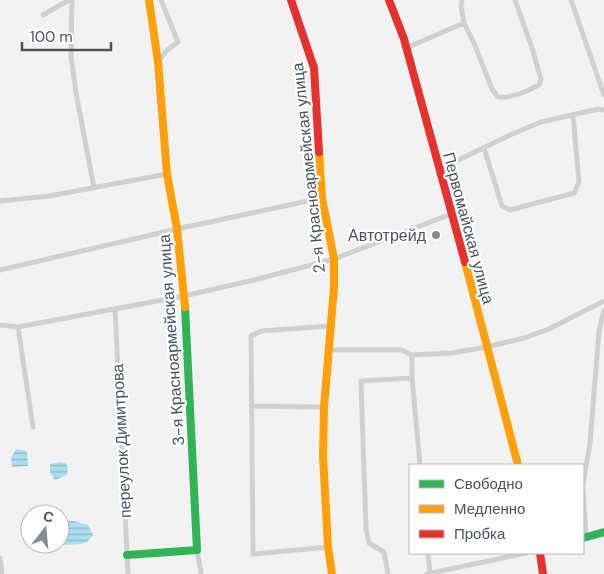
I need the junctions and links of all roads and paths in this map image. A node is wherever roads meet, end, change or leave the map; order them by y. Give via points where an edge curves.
1 (70, 0) edge
2 (149, 0) edge
3 (160, 0) edge
4 (291, 0) edge
5 (389, 0) edge
6 (462, 0) edge
7 (515, 0) edge
8 (571, 0) edge
9 (43, 14) dead end
10 (464, 23) junction
11 (406, 48) junction
12 (158, 62) junction
13 (604, 95) edge
14 (604, 110) edge
15 (573, 115) junction
16 (484, 148) junction
17 (440, 169) junction
18 (167, 174) junction
19 (94, 188) junction
20 (322, 198) junction
21 (0, 201) edge
22 (451, 214) junction
23 (177, 229) junction
24 (334, 259) junction
25 (0, 270) edge
26 (184, 296) junction
27 (604, 301) edge
28 (115, 309) junction
29 (604, 310) edge
30 (0, 325) edge
31 (330, 326) junction
32 (18, 327) junction
33 (486, 347) junction
34 (328, 350) junction
35 (412, 356) junction
36 (412, 378) junction
37 (250, 406) junction
38 (324, 408) junction
39 (32, 427) dead end
40 (420, 464) edge
41 (518, 464) edge
42 (584, 478) edge
43 (604, 532) edge
44 (584, 537) edge
45 (328, 547) junction
46 (197, 550) junction
47 (428, 554) edge
48 (521, 554) edge
49 (540, 554) edge
50 (127, 555) junction
51 (0, 558) edge
52 (201, 573) edge
53 (428, 573) edge
54 (2, 574) edge
55 (128, 574) edge
56 (332, 574) edge
57 (388, 574) edge
58 (544, 574) edge

1 - 9 street
1 - 19 street via 72,65
2 - 12 street, 3-я Красноармейская улица
3 - 12 street via 178,42
4 - 20 street, 2-я Красноармейская улица via 314,68
5 - 11 street, Первомайская улица
6 - 10 street
7 - 10 street via 541,79 539,85 532,89 505,98 498,97
8 - 13 street
10 - 11 street
11 - 17 street, Первомайская улица
12 - 18 street, 3-я Красноармейская улица
14 - 15 street
15 - 16 street via 542,122
15 - 16 street via 579,182 574,193 510,210 502,206
16 - 17 street
17 - 22 street, Первомайская улица
18 - 19 street
18 - 23 street, 3-я Красноармейская улица
19 - 21 street
20 - 23 street
20 - 24 street, 2-я Красноармейская улица
22 - 24 street
22 - 33 street, Первомайская улица
23 - 25 street
23 - 26 street, 3-я Красноармейская улица
24 - 26 street
24 - 31 street, 2-я Красноармейская улица
26 - 28 street
26 - 46 street, 3-я Красноармейская улица
27 - 33 street via 549,329
28 - 32 street
28 - 50 street, переулок Димитрова
29 - 42 street via 599,330 591,434
30 - 32 street
31 - 34 street, 2-я Красноармейская улица
31 - 37 street via 261,331 251,336
32 - 39 street
33 - 35 street
33 - 41 street, Первомайская улица
34 - 35 street via 401,350
34 - 38 street, 2-я Красноармейская улица
35 - 36 street
36 - 40 street
36 - 57 street via 361,381 366,529 369,543 384,552
37 - 38 street
37 - 45 street via 253,554
38 - 45 street, 2-я Красноармейская улица
43 - 44 street
45 - 56 street, 2-я Красноармейская улица
46 - 50 street
46 - 52 street
47 - 53 street
48 - 53 street
49 - 58 street
50 - 55 street, переулок Димитрова
51 - 54 street

